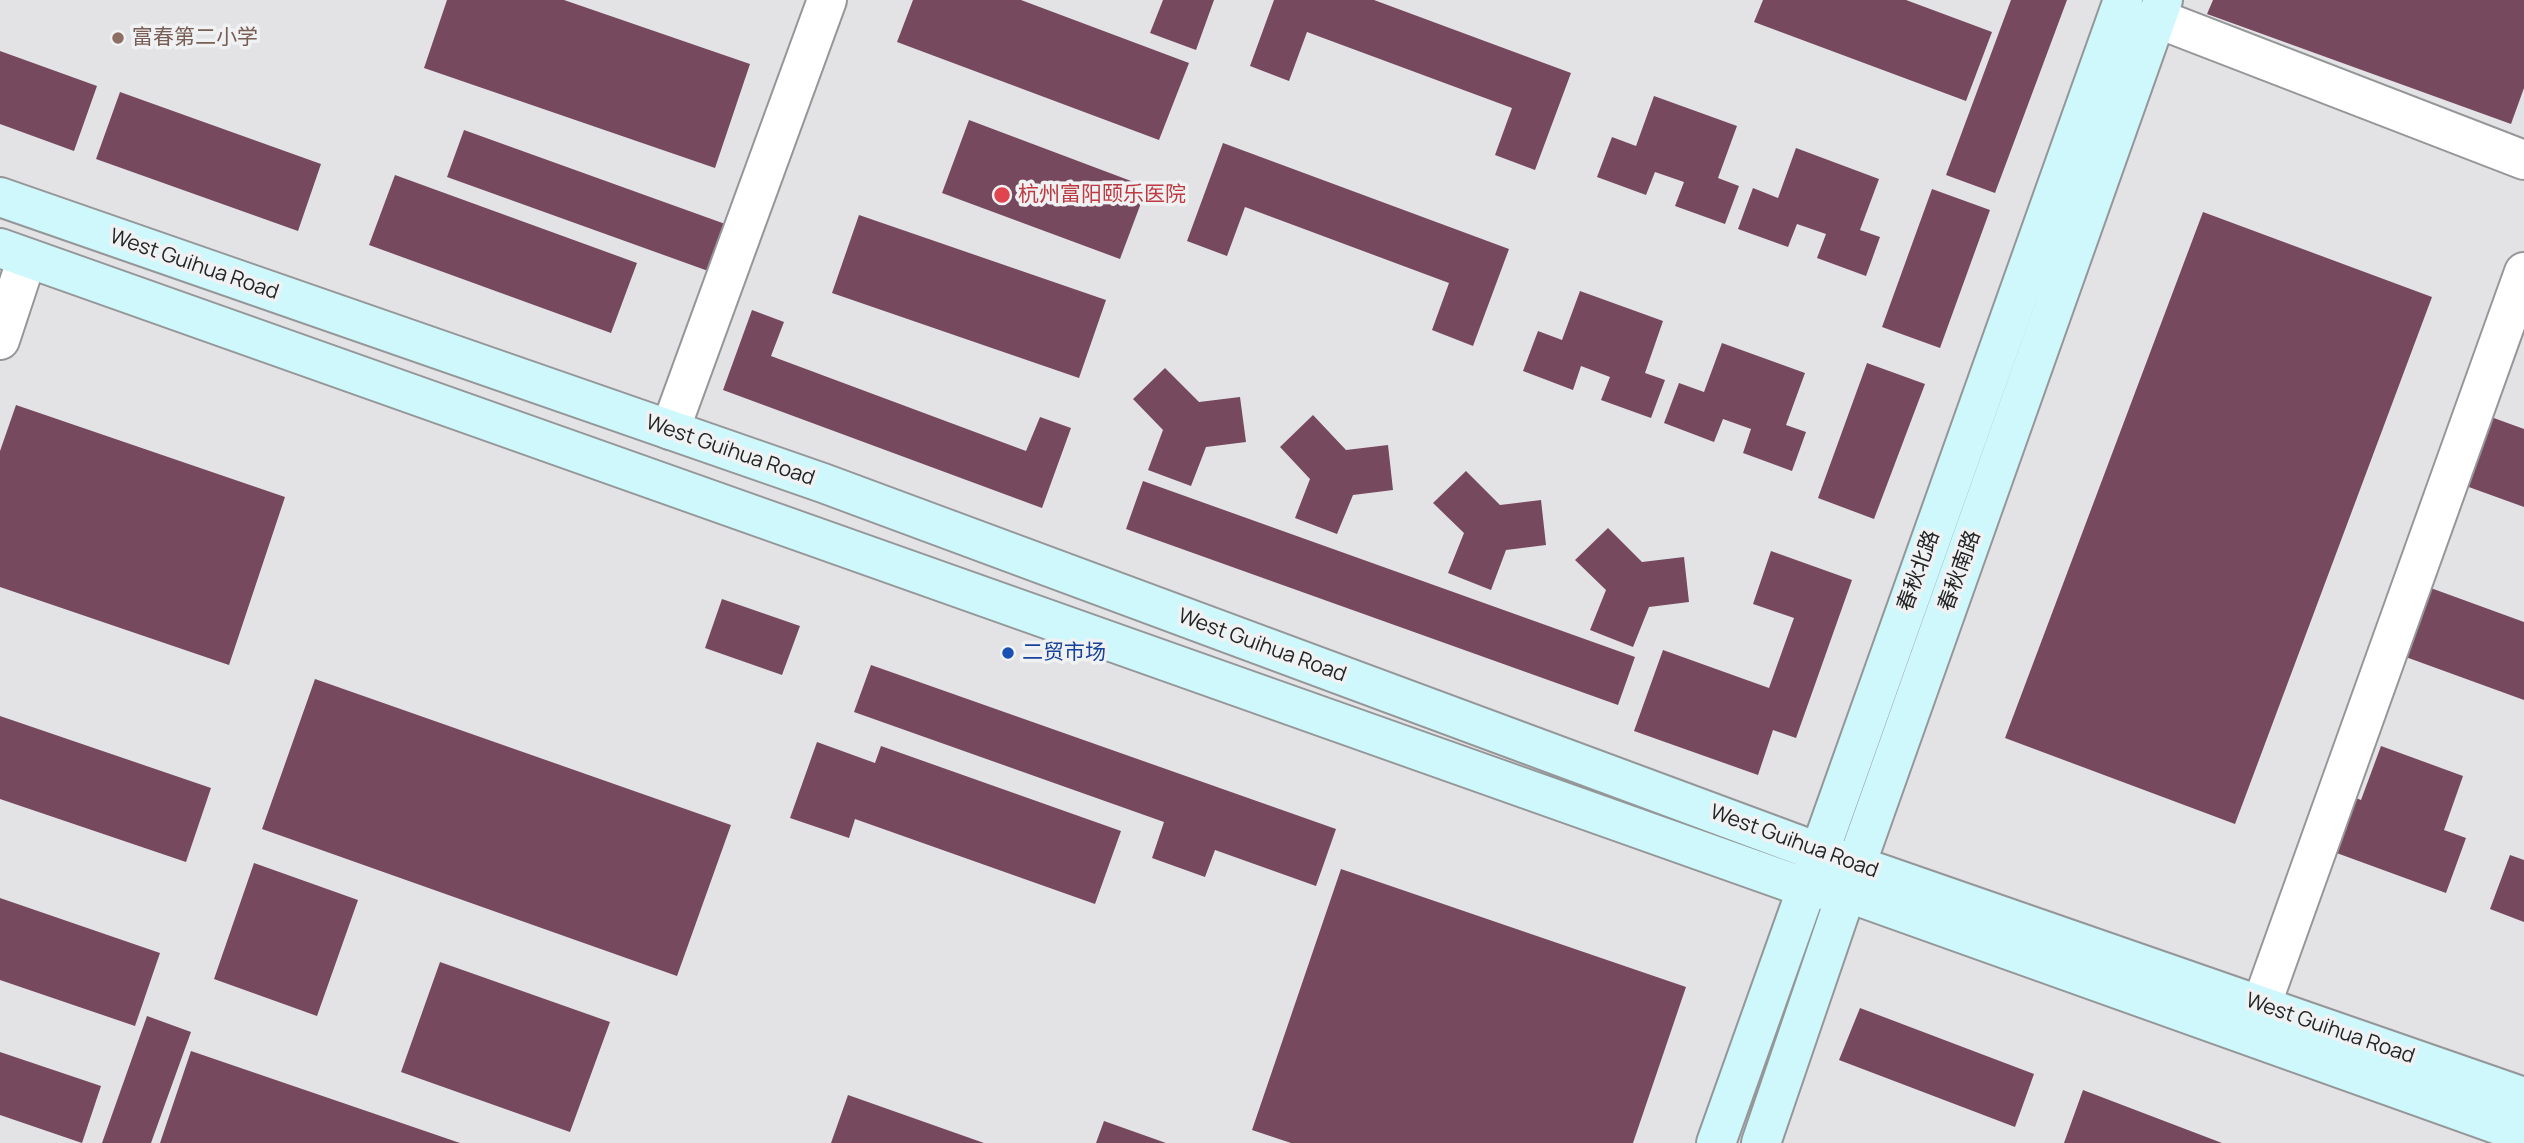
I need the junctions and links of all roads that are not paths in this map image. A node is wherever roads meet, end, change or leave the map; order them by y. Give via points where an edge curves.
1 (827, 0) edge
2 (2123, 0) edge
3 (2159, 9) edge
4 (2524, 160) edge
5 (0, 197) edge
6 (14, 253) edge
7 (2524, 272) edge
8 (0, 340) edge
9 (670, 430) junction
10 (1818, 852) junction
11 (1851, 878) junction
12 (1806, 888) junction
13 (2262, 1006) junction
14 (2524, 1097) edge
15 (2524, 1134) edge
16 (1716, 1143) edge
17 (1761, 1143) edge

1 - 9 street
2 - 10 main road, 春秋北路
3 - 4 street
3 - 11 main road, 春秋南路
5 - 9 main road, West Guihua Road
6 - 8 street
6 - 12 main road, West Guihua Road
7 - 13 street
9 - 10 main road, West Guihua Road
10 - 11 main road, West Guihua Road
10 - 12 main road, 春秋北路
11 - 12 main road, West Guihua Road
11 - 13 main road, West Guihua Road
11 - 15 main road, West Guihua Road
11 - 17 main road, 春秋南路
12 - 16 main road, 春秋北路
13 - 14 main road, West Guihua Road

